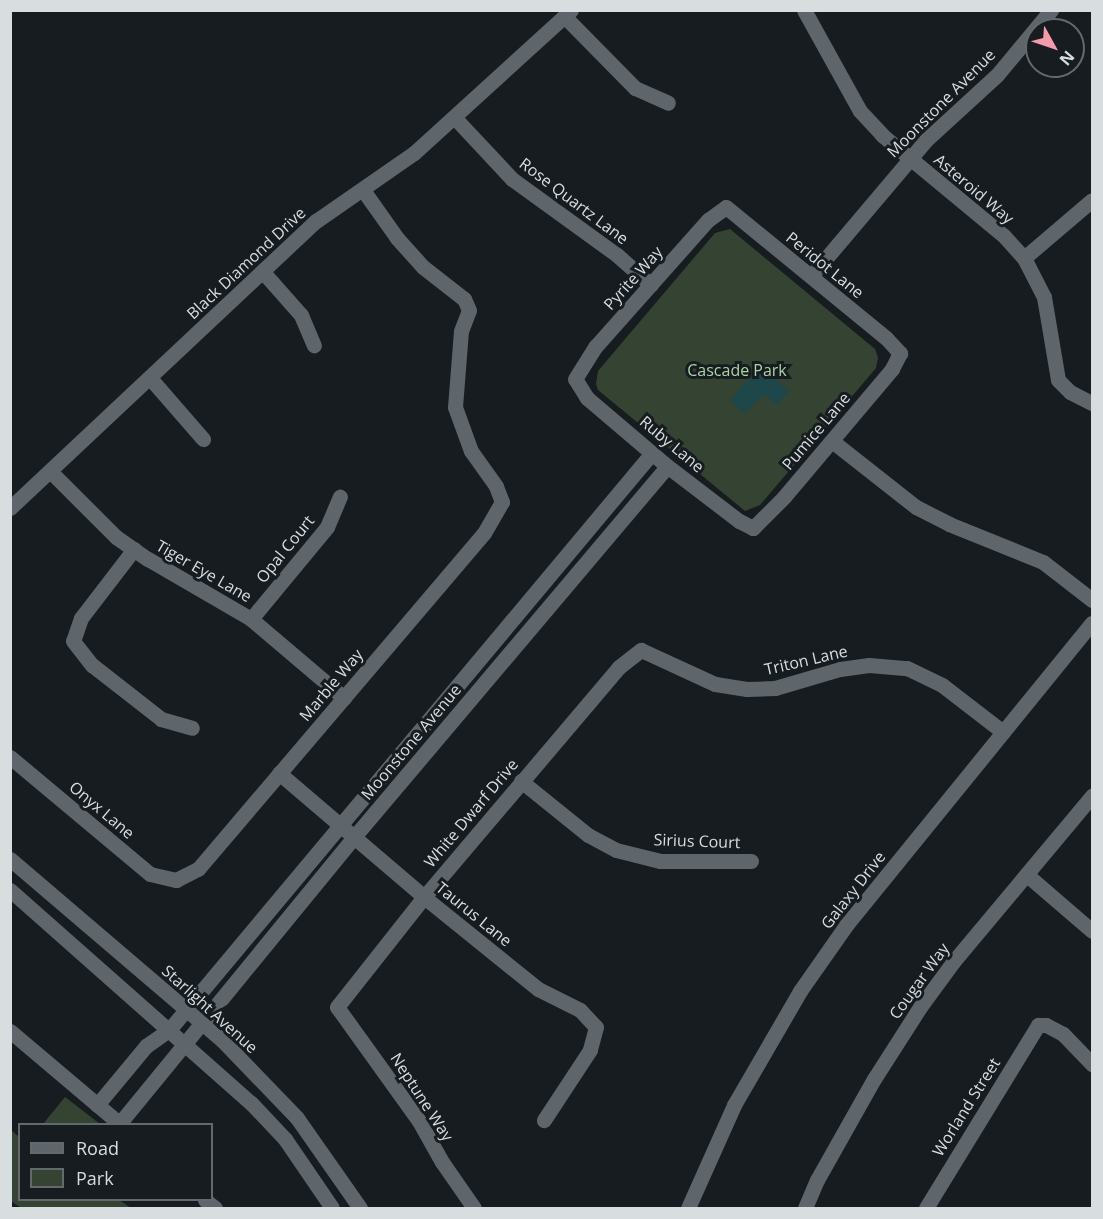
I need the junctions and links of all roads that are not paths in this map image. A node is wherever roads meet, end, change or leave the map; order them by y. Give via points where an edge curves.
1 (804, 10) edge
2 (1051, 10) edge
3 (568, 14) edge
4 (668, 103) dead end
5 (454, 117) junction
6 (910, 159) junction
7 (363, 190) junction
8 (1092, 200) edge
9 (726, 207) joint
10 (1024, 258) junction
11 (263, 272) junction
12 (811, 276) junction
13 (651, 285) junction
14 (314, 345) dead end
15 (900, 353) joint
16 (150, 378) junction
17 (575, 379) joint
18 (1092, 403) edge
19 (203, 439) dead end
20 (832, 441) junction
21 (652, 453) junction
22 (667, 466) junction
23 (50, 471) junction
24 (340, 497) dead end
25 (10, 508) edge
26 (753, 528) joint
27 (134, 549) junction
28 (1092, 600) edge
29 (251, 619) junction
30 (1092, 623) edge
31 (641, 650) joint
32 (344, 698) junction
33 (192, 728) dead end
34 (1003, 732) junction
35 (10, 757) edge
36 (279, 773) junction
37 (521, 781) junction
38 (1092, 796) edge
39 (339, 824) junction
40 (354, 837) junction
41 (10, 859) edge
42 (751, 861) dead end
43 (1027, 875) junction
44 (176, 880) joint
45 (10, 890) edge
46 (424, 897) junction
47 (1092, 931) edge
48 (337, 1007) joint
49 (186, 1010) junction
50 (201, 1022) junction
51 (169, 1030) junction
52 (10, 1031) edge
53 (184, 1043) junction
54 (1092, 1064) edge
55 (97, 1104) junction
56 (544, 1120) dead end
57 (118, 1123) edge
58 (120, 1123) edge
59 (332, 1209) edge
60 (360, 1209) edge
61 (474, 1209) edge
62 (688, 1209) edge
63 (805, 1209) edge
64 (926, 1209) edge

1 - 6 street, Asteroid Way via 860,111
2 - 6 street, Moonstone Avenue via 997,75
3 - 4 street via 635,88
3 - 5 street, Black Diamond Drive
5 - 7 street, Black Diamond Drive via 414,153
5 - 13 street, Rose Quartz Lane via 512,179 617,255
6 - 10 street, Asteroid Way via 1004,236
6 - 12 street, Moonstone Avenue
7 - 11 street, Black Diamond Drive via 316,221
7 - 32 street, Marble Way via 423,267 464,298 469,310 461,331 455,407 471,451 496,486 502,502 484,533
8 - 10 street
9 - 12 street, Peridot Lane
9 - 13 street, Pyrite Way via 708,220
10 - 18 street, Asteroid Way via 1044,297 1058,380 1070,392
11 - 14 street via 301,315
11 - 16 street, Black Diamond Drive
12 - 15 street, Peridot Lane
13 - 17 street, Pyrite Way via 596,346
15 - 20 street, Pumice Lane via 892,369
16 - 19 street
16 - 23 street, Black Diamond Drive
17 - 21 street, Ruby Lane via 587,398
20 - 26 street, Pumice Lane
20 - 28 street via 915,507 1043,562
21 - 22 street, Ruby Lane
21 - 39 street, Moonstone Avenue
22 - 26 street, Ruby Lane
22 - 40 street, Moonstone Avenue
23 - 25 street, Black Diamond Drive
23 - 27 street, Tiger Eye Lane via 116,537
24 - 29 street, Opal Court via 327,527
27 - 29 street, Tiger Eye Lane
27 - 33 street via 81,618 73,641 92,664 161,719
29 - 32 street, Tiger Eye Lane
30 - 34 street, Galaxy Drive
31 - 34 street, Triton Lane via 715,684 747,689 775,688 859,666 908,668 942,685
31 - 37 street, White Dwarf Drive via 619,668
32 - 36 street, Marble Way
34 - 62 street, Galaxy Drive via 846,924 800,991 734,1106
35 - 44 street, Onyx Lane via 150,874
36 - 39 street, Taurus Lane
36 - 44 street, Marble Way via 198,869
37 - 42 street, Sirius Court via 588,835 616,850 660,861
37 - 46 street, White Dwarf Drive
38 - 43 street, Cougar Way
39 - 40 street, Taurus Lane
39 - 49 street, Moonstone Avenue
40 - 46 street, Taurus Lane
40 - 50 street, Moonstone Avenue
41 - 49 street, Starlight Avenue
43 - 47 street
43 - 63 street, Cougar Way via 953,962 920,1008 874,1079
45 - 51 street
46 - 48 street, White Dwarf Drive
46 - 56 street, Taurus Lane via 538,989 580,1010 596,1027 590,1050
48 - 61 street, Neptune Way via 419,1121
49 - 50 street, Starlight Avenue
49 - 51 street, Moonstone Avenue
50 - 53 street, Moonstone Avenue
50 - 60 street, Starlight Avenue via 297,1118
51 - 53 street
51 - 55 street, Moonstone Avenue via 146,1046
52 - 55 street
53 - 58 street, Moonstone Avenue
53 - 59 street via 285,1139
54 - 64 street, Worland Street via 1064,1034 1038,1025
55 - 57 street

